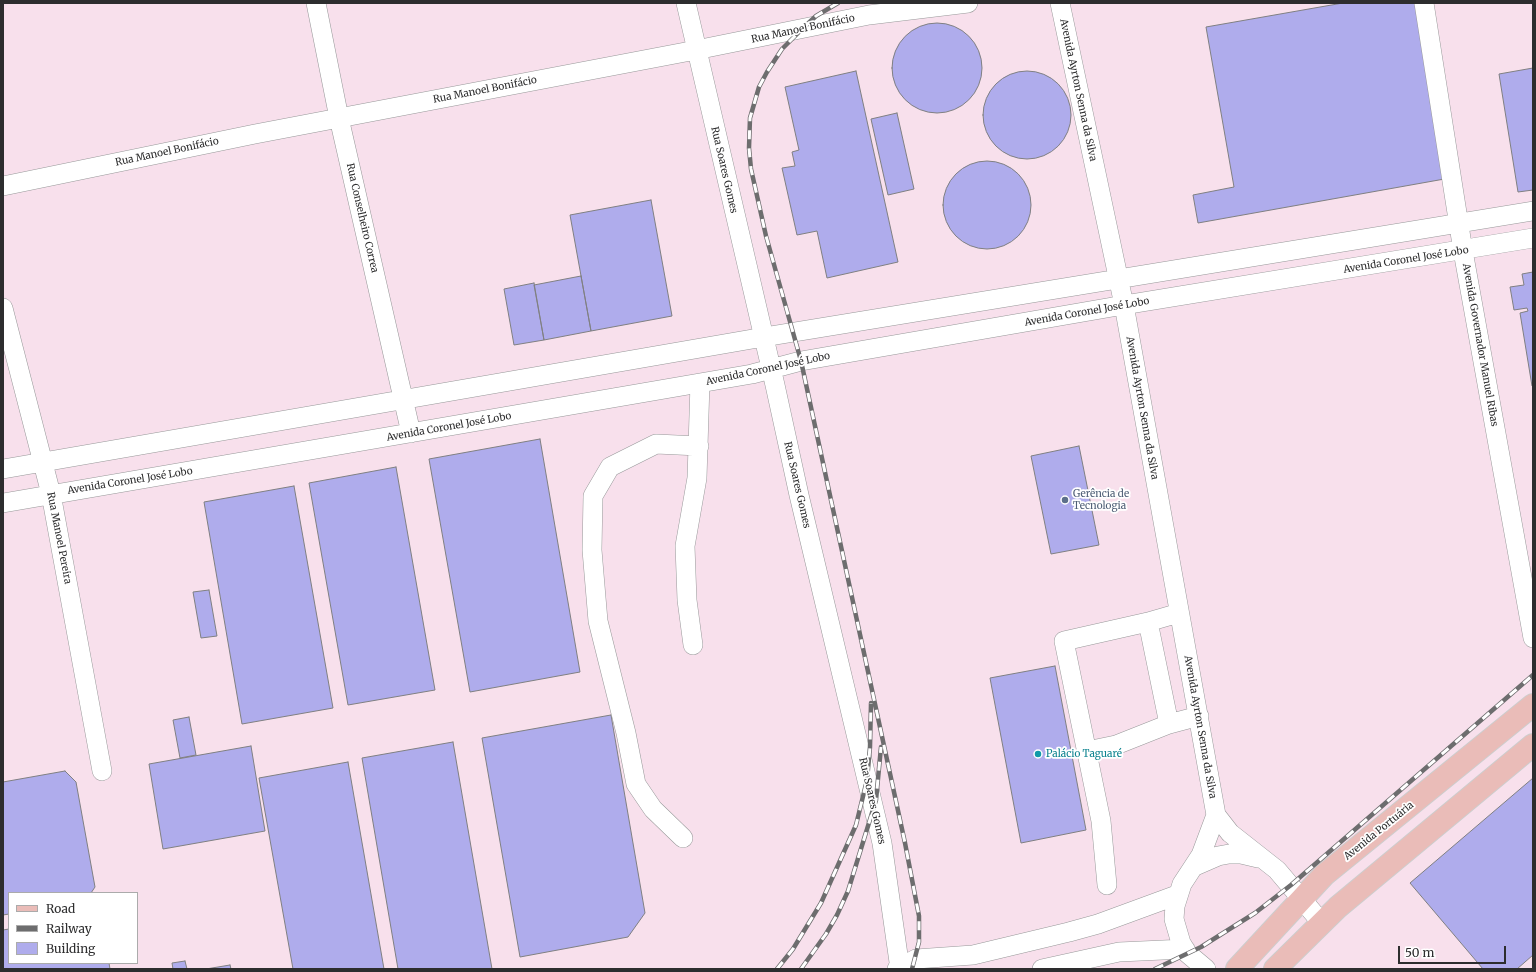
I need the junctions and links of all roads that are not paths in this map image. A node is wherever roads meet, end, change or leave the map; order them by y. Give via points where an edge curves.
1 (316, 3) edge
2 (686, 3) edge
3 (968, 3) edge
4 (1060, 3) edge
5 (1424, 3) edge
6 (696, 50) junction
7 (339, 118) junction
8 (3, 186) edge
9 (1533, 211) edge
10 (1459, 222) junction
11 (1533, 238) edge
12 (1463, 251) junction
13 (1118, 278) junction
14 (1124, 305) junction
15 (3, 308) edge
16 (764, 337) junction
17 (772, 369) junction
18 (700, 383) junction
19 (404, 399) junction
20 (411, 433) junction
21 (699, 446) junction
22 (43, 462) junction
23 (3, 469) edge
24 (51, 494) junction
25 (3, 503) edge
26 (1179, 613) junction
27 (1148, 622) junction
28 (1533, 638) edge
29 (693, 645) dead end
30 (1533, 705) edge
31 (1199, 716) junction
32 (1169, 724) junction
33 (1533, 745) edge
34 (1087, 751) junction
35 (102, 771) dead end
36 (1216, 815) junction
37 (683, 838) dead end
38 (1266, 862) junction
39 (1195, 866) junction
40 (1107, 885) dead end
41 (1178, 895) junction
42 (1302, 899) junction
43 (1321, 922) junction
44 (1185, 950) junction
45 (1282, 967) edge
46 (899, 968) edge
47 (1042, 969) edge
48 (1206, 969) edge
49 (1237, 969) edge

1 - 7 street, Rua Conselheiro Correa
2 - 6 street, Rua Soares Gomes
3 - 6 street, Rua Manoel Bonifácio via 869,15
4 - 13 street, Avenida Ayrton Senna da Silva
5 - 10 street, Avenida Governador Manuel Ribas
6 - 7 street, Rua Manoel Bonifácio
6 - 16 street, Rua Soares Gomes
7 - 8 street, Rua Manoel Bonifácio
7 - 19 street, Rua Conselheiro Correa
9 - 10 street
10 - 12 street, Avenida Governador Manuel Ribas
10 - 13 street
11 - 12 street, Avenida Coronel José Lobo
12 - 14 street, Avenida Coronel José Lobo
12 - 28 street, Avenida Governador Manuel Ribas
13 - 14 street, Avenida Ayrton Senna da Silva
13 - 16 street
14 - 17 street, Avenida Coronel José Lobo via 801,361
14 - 26 street, Avenida Ayrton Senna da Silva
15 - 22 street, Rua Manoel Pereira
16 - 17 street, Rua Soares Gomes
16 - 19 street
17 - 18 street, Avenida Coronel José Lobo
17 - 46 street, Rua Soares Gomes via 799,495 882,843
18 - 20 street, Avenida Coronel José Lobo
18 - 21 street
19 - 20 street, Rua Conselheiro Correa
19 - 22 street
20 - 24 street, Avenida Coronel José Lobo
21 - 29 street via 697,478 685,546 686,600
21 - 37 street via 656,444 610,467 593,496 592,550 598,621 636,784 653,809
22 - 23 street
22 - 24 street, Rua Manoel Pereira
24 - 25 street, Avenida Coronel José Lobo
24 - 35 street, Rua Manoel Pereira
26 - 27 street
26 - 31 street, Avenida Ayrton Senna da Silva
27 - 32 street
27 - 34 street via 1064,641
30 - 42 main road, Avenida Portuária via 1324,875
31 - 32 street
31 - 36 street, Avenida Ayrton Senna da Silva
32 - 34 street via 1116,745
33 - 43 main road
34 - 40 street via 1101,821
36 - 38 street, Avenida Ayrton Senna da Silva via 1230,834
36 - 39 street
38 - 39 street via 1254,856 1229,854
38 - 42 street, Avenida Ayrton Senna da Silva via 1277,870
39 - 41 street via 1182,884
41 - 44 street via 1174,919 1176,931
41 - 46 street via 1069,932 972,955 916,959
42 - 43 street, Avenida Ayrton Senna da Silva
42 - 49 main road, Avenida Portuária
43 - 45 main road
44 - 47 street via 1119,952
44 - 48 street

